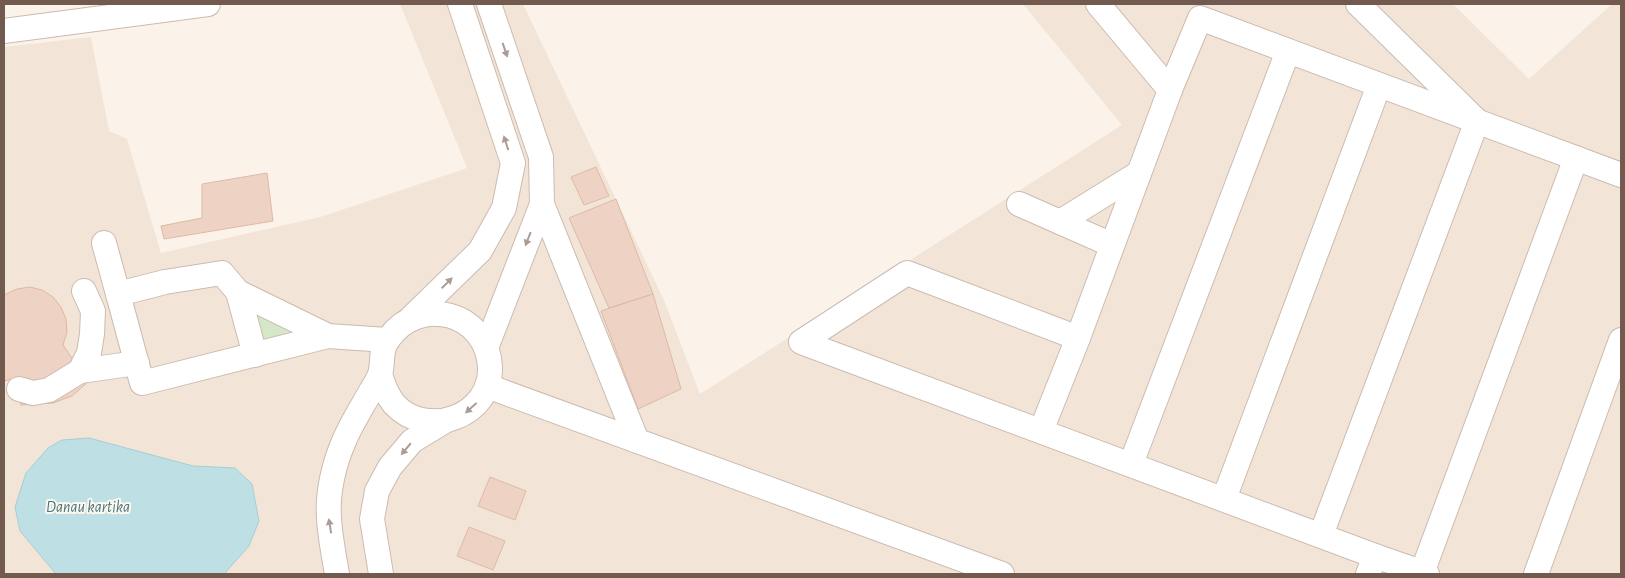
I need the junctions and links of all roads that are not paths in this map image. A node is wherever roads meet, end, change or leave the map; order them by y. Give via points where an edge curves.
1 (208, 4) edge
2 (460, 4) edge
3 (489, 4) edge
4 (1098, 4) edge
5 (1358, 4) edge
6 (1213, 14) edge
7 (4, 31) edge
8 (1288, 51) junction
9 (1379, 85) junction
10 (1170, 90) junction
11 (1477, 121) junction
12 (1576, 158) junction
13 (1139, 173) junction
14 (1621, 175) edge
15 (542, 204) junction
16 (1020, 204) dead end
17 (1060, 222) junction
18 (104, 243) dead end
19 (1112, 245) junction
20 (84, 291) dead end
21 (238, 292) junction
22 (118, 294) junction
23 (412, 317) junction
24 (328, 336) junction
25 (1078, 338) junction
26 (387, 340) junction
27 (1621, 340) edge
28 (486, 348) junction
29 (255, 355) junction
30 (137, 363) junction
31 (80, 371) junction
32 (380, 374) junction
33 (487, 386) junction
34 (19, 389) dead end
35 (445, 421) junction
36 (1041, 431) junction
37 (637, 441) junction
38 (1131, 464) junction
39 (1224, 499) junction
40 (1320, 535) junction
41 (1372, 565) edge
42 (337, 574) edge
43 (381, 574) edge
44 (1002, 574) edge
45 (1425, 574) edge
46 (1536, 574) edge

1 - 7 street
23 -> 2 street via 480,251 504,208 513,163
3 -> 15 street via 540,157
4 - 10 street
5 - 11 street
6 - 8 street
6 - 10 street via 1200,18
8 - 9 street
8 - 38 street
9 - 11 street
9 - 39 street
10 - 13 street
11 - 12 street
11 - 40 street
12 - 14 street
12 - 45 street
13 - 17 street
13 - 19 street
15 -> 28 street
15 - 37 street
16 - 17 street
17 - 19 street
18 - 22 street
19 - 25 street
20 - 31 street via 93,311 92,334 89,353
21 - 22 street via 222,273
21 - 24 street
21 - 29 street
22 - 30 street
23 - 26 street
23 - 28 street via 446,314 462,320 477,332
24 - 26 street
24 - 29 street
25 - 36 street
25 - 36 street via 906,273 801,342
26 - 32 street via 381,356
27 - 46 street
28 - 33 street via 490,368
29 - 30 street via 142,383
30 - 31 street
31 - 34 street via 49,390 33,393
32 - 35 street via 385,390 408,415 426,422
42 -> 32 street via 328,517 332,478 344,441
33 -> 35 street via 477,403 463,415
33 - 37 street
35 -> 43 street via 412,441 390,467 377,491 372,519
36 - 38 street
37 - 44 street
38 - 39 street
39 - 40 street
40 - 41 street
41 - 45 street

